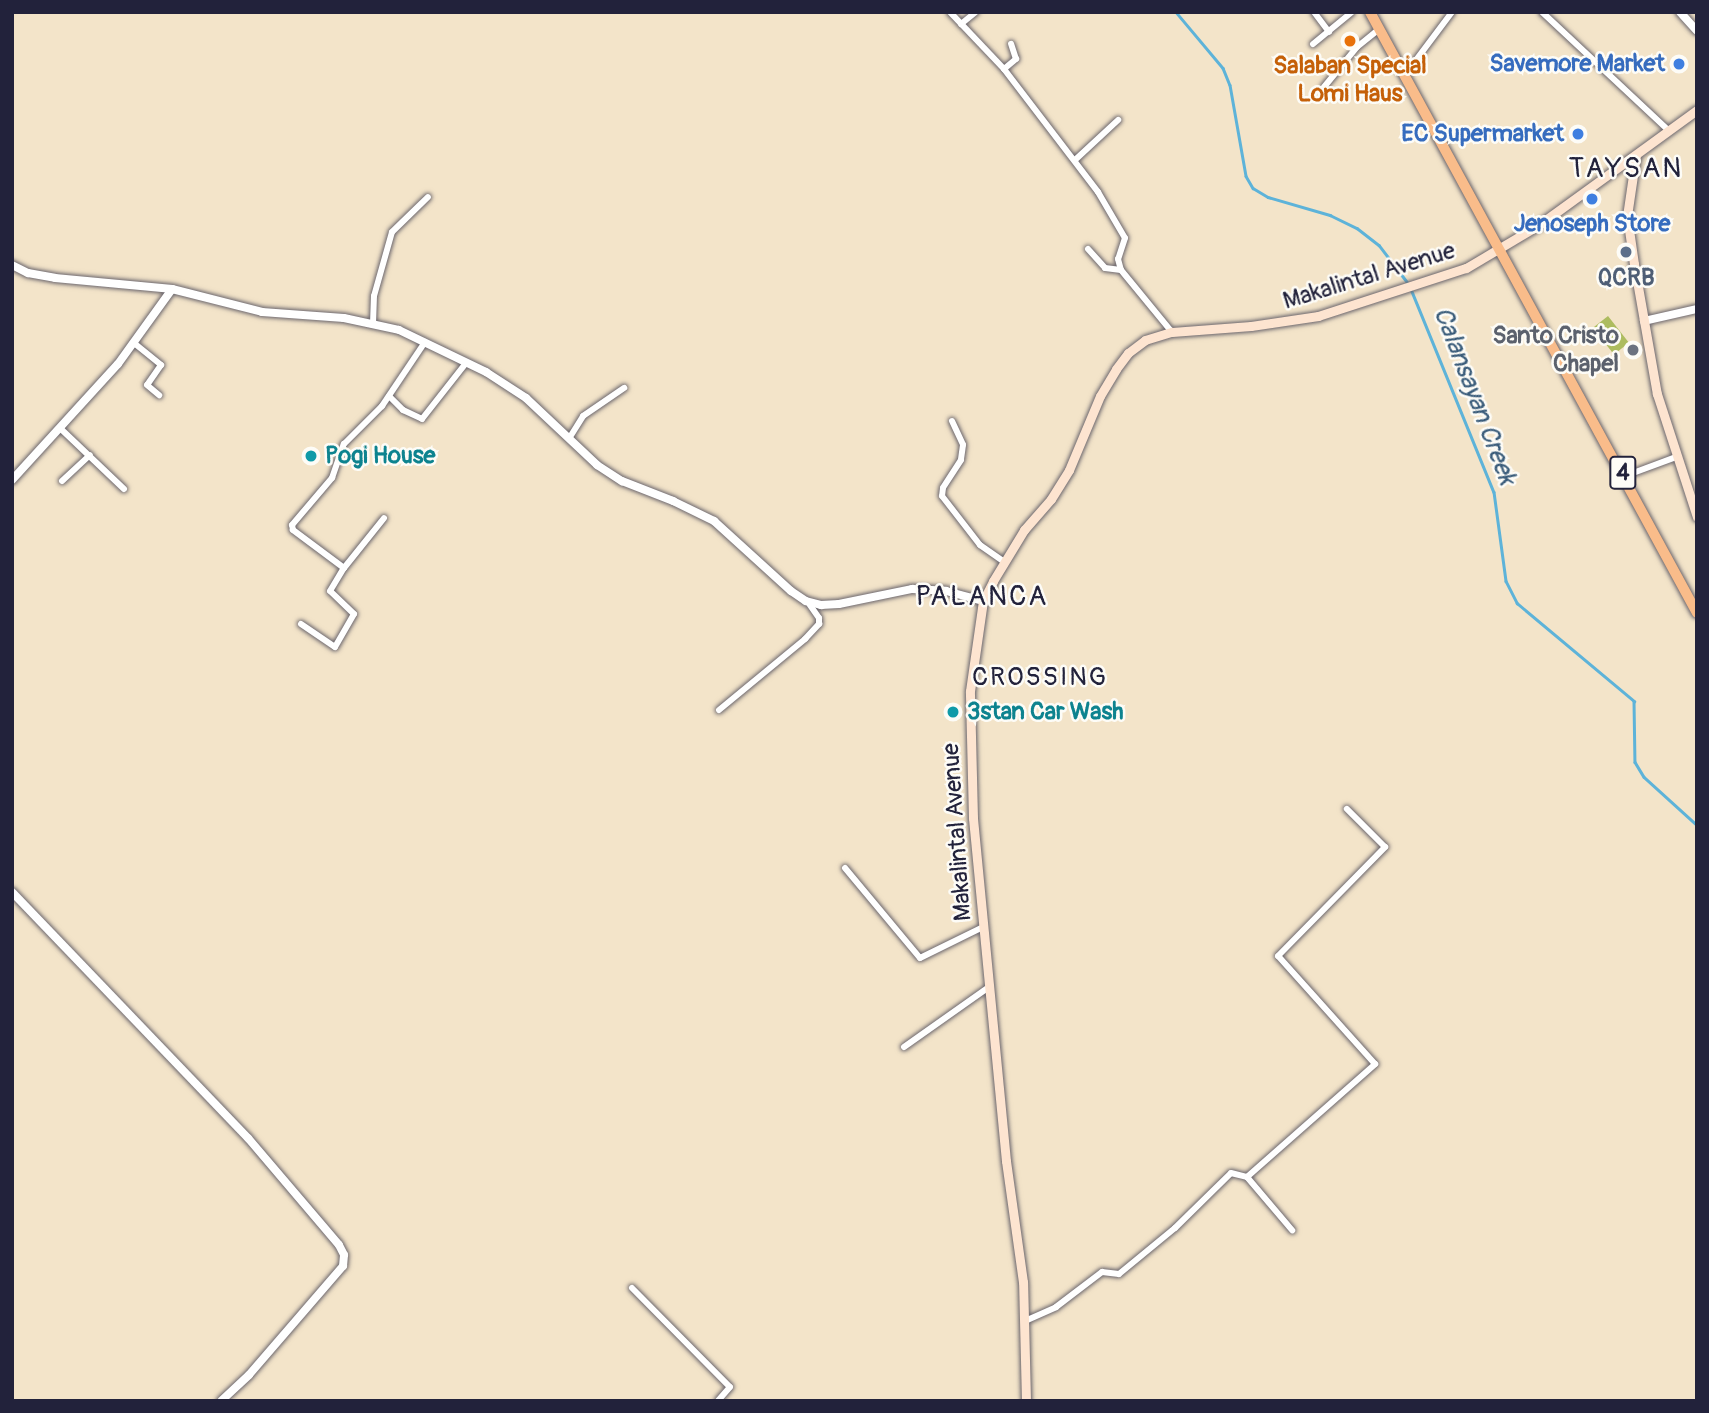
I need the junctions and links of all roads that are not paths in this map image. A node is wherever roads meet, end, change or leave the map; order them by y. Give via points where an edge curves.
1 (950, 12) edge
2 (976, 12) edge
3 (1314, 12) edge
4 (1352, 12) edge
5 (1452, 12) edge
6 (1542, 12) edge
7 (1681, 12) edge
8 (1373, 14) edge
9 (961, 24) junction
10 (1379, 29) junction
11 (1697, 30) edge
12 (1329, 32) junction
13 (1011, 44) dead end
14 (1313, 44) dead end
15 (1004, 69) junction
16 (1404, 76) junction
17 (1324, 87) dead end
18 (1697, 110) edge
19 (1118, 120) dead end
20 (1669, 131) junction
21 (1636, 155) junction
22 (1075, 160) junction
23 (428, 197) dead end
24 (1088, 249) dead end
25 (1498, 251) junction
26 (12, 265) edge
27 (1121, 270) junction
28 (172, 289) junction
29 (1697, 309) edge
30 (1644, 321) junction
31 (373, 324) junction
32 (1172, 331) junction
33 (425, 342) junction
34 (134, 343) junction
35 (466, 363) junction
36 (624, 388) dead end
37 (159, 396) dead end
38 (389, 396) junction
39 (953, 421) dead end
40 (61, 429) junction
41 (570, 437) junction
42 (90, 455) junction
43 (1676, 457) junction
44 (1625, 476) junction
45 (12, 480) edge
46 (62, 481) dead end
47 (124, 489) dead end
48 (1697, 517) edge
49 (384, 518) dead end
50 (1003, 561) junction
51 (344, 568) junction
52 (806, 601) junction
53 (984, 601) junction
54 (1697, 613) edge
55 (301, 624) dead end
56 (719, 710) dead end
57 (1348, 810) dead end
58 (845, 868) dead end
59 (14, 896) edge
60 (983, 927) junction
61 (989, 987) junction
62 (904, 1047) dead end
63 (1247, 1177) junction
64 (1292, 1230) dead end
65 (632, 1287) dead end
66 (1025, 1321) junction
67 (221, 1401) edge
68 (718, 1401) edge
69 (1026, 1401) edge

1 - 9 street
2 - 9 street
3 - 12 street
4 - 12 street
5 - 16 street
6 - 20 street
7 - 11 street
8 - 10 highway, 4
9 - 15 street
10 - 16 highway, 4
10 - 17 street via 1357,47
12 - 14 street
13 - 15 street via 1016,59
15 - 22 street
16 - 25 highway, 4
18 - 20 main road, Makalintal Avenue
19 - 22 street
20 - 21 main road, Makalintal Avenue
21 - 25 main road, Makalintal Avenue
21 - 30 main road via 1626,216
22 - 27 street via 1123,230
23 - 31 street via 392,232 374,296
24 - 27 street via 1105,268
25 - 32 main road, Makalintal Avenue via 1466,268 1318,316
25 - 44 highway, 4
26 - 28 street via 55,278
27 - 32 street
28 - 31 street via 262,312
28 - 34 street
29 - 30 street
30 - 43 main road via 1657,394
31 - 33 street
32 - 50 main road, Makalintal Avenue via 1144,340 1128,353 1100,396 1069,470
33 - 35 street
33 - 38 street
34 - 37 street via 161,365 146,385
34 - 40 street
35 - 38 street via 422,419
35 - 41 street via 526,398
36 - 41 street via 583,416
38 - 51 street via 373,418 347,440 332,478 292,525
39 - 50 street via 963,445 961,460 942,496 981,545
40 - 42 street
40 - 45 street
41 - 52 street via 597,465 622,481 714,520
42 - 46 street
42 - 47 street
43 - 44 street
43 - 48 main road
44 - 54 highway, 4
49 - 51 street
50 - 53 main road, Makalintal Avenue
51 - 55 street via 330,592 354,614 338,646 331,646
52 - 53 street via 821,606 839,604 912,589 946,591
52 - 56 street via 819,624
53 - 60 main road, Makalintal Avenue via 974,648 969,726
57 - 63 street via 1385,847 1278,956 1375,1064
58 - 60 street via 920,958
59 - 67 street via 248,1138 340,1245 343,1266
60 - 61 main road, Makalintal Avenue
61 - 62 street
61 - 66 main road, Makalintal Avenue
63 - 64 street
63 - 66 street via 1231,1173 1119,1274 1102,1272 1056,1307
65 - 68 street via 730,1387
66 - 69 main road, Makalintal Avenue

